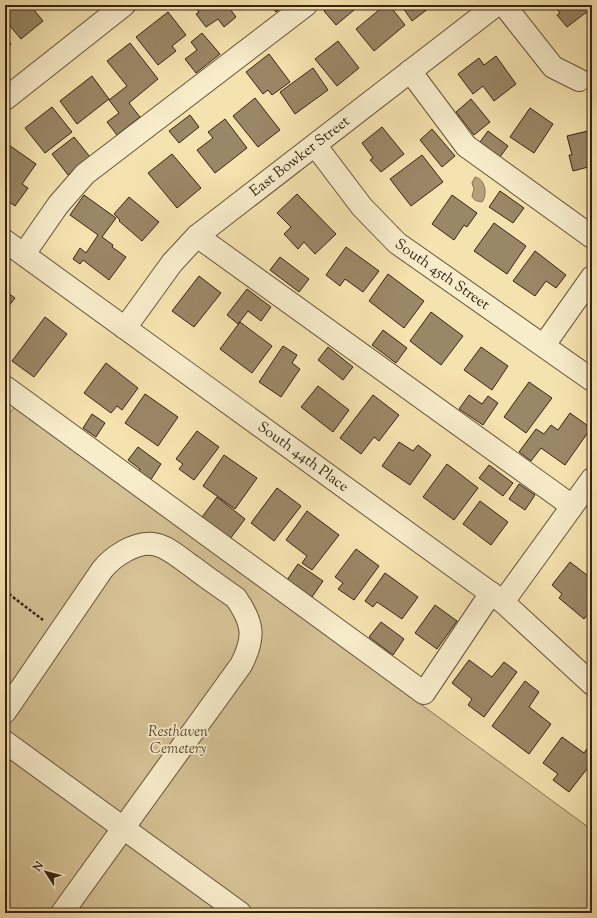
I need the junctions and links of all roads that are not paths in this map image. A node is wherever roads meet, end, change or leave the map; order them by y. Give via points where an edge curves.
1 (124, 5) edge
2 (306, 5) edge
3 (496, 5) edge
4 (504, 5) edge
5 (410, 71) junction
6 (579, 80) dead end
7 (5, 99) edge
8 (315, 145) junction
9 (197, 236) junction
10 (592, 237) edge
11 (5, 241) edge
12 (24, 254) junction
13 (592, 277) edge
14 (125, 328) junction
15 (544, 345) junction
16 (592, 380) edge
17 (5, 387) edge
18 (592, 479) edge
19 (572, 506) junction
20 (497, 598) junction
21 (592, 684) edge
22 (5, 712) edge
23 (5, 742) edge
24 (123, 828) junction
25 (62, 913) edge
26 (240, 913) edge

1 - 7 street
2 - 12 street via 85,174 58,204
3 - 5 street, East Bowker Street
4 - 6 street via 553,66
5 - 8 street, East Bowker Street
5 - 10 street via 466,146
8 - 9 street, East Bowker Street
8 - 15 street, South 45th Street via 362,207 398,243
9 - 14 street, East Bowker Street via 172,263
9 - 19 street
11 - 12 street, South 44th Place
12 - 14 street, South 44th Place
13 - 15 street
14 - 20 street, South 44th Place
15 - 16 street, South 45th Street
17 - 20 street via 424,693
18 - 19 street
19 - 20 street
20 - 21 street, South 44th Place
22 - 24 street via 110,561 126,550 153,544 167,548 236,598 250,624 251,642 248,652
23 - 24 street
24 - 25 street
24 - 26 street

